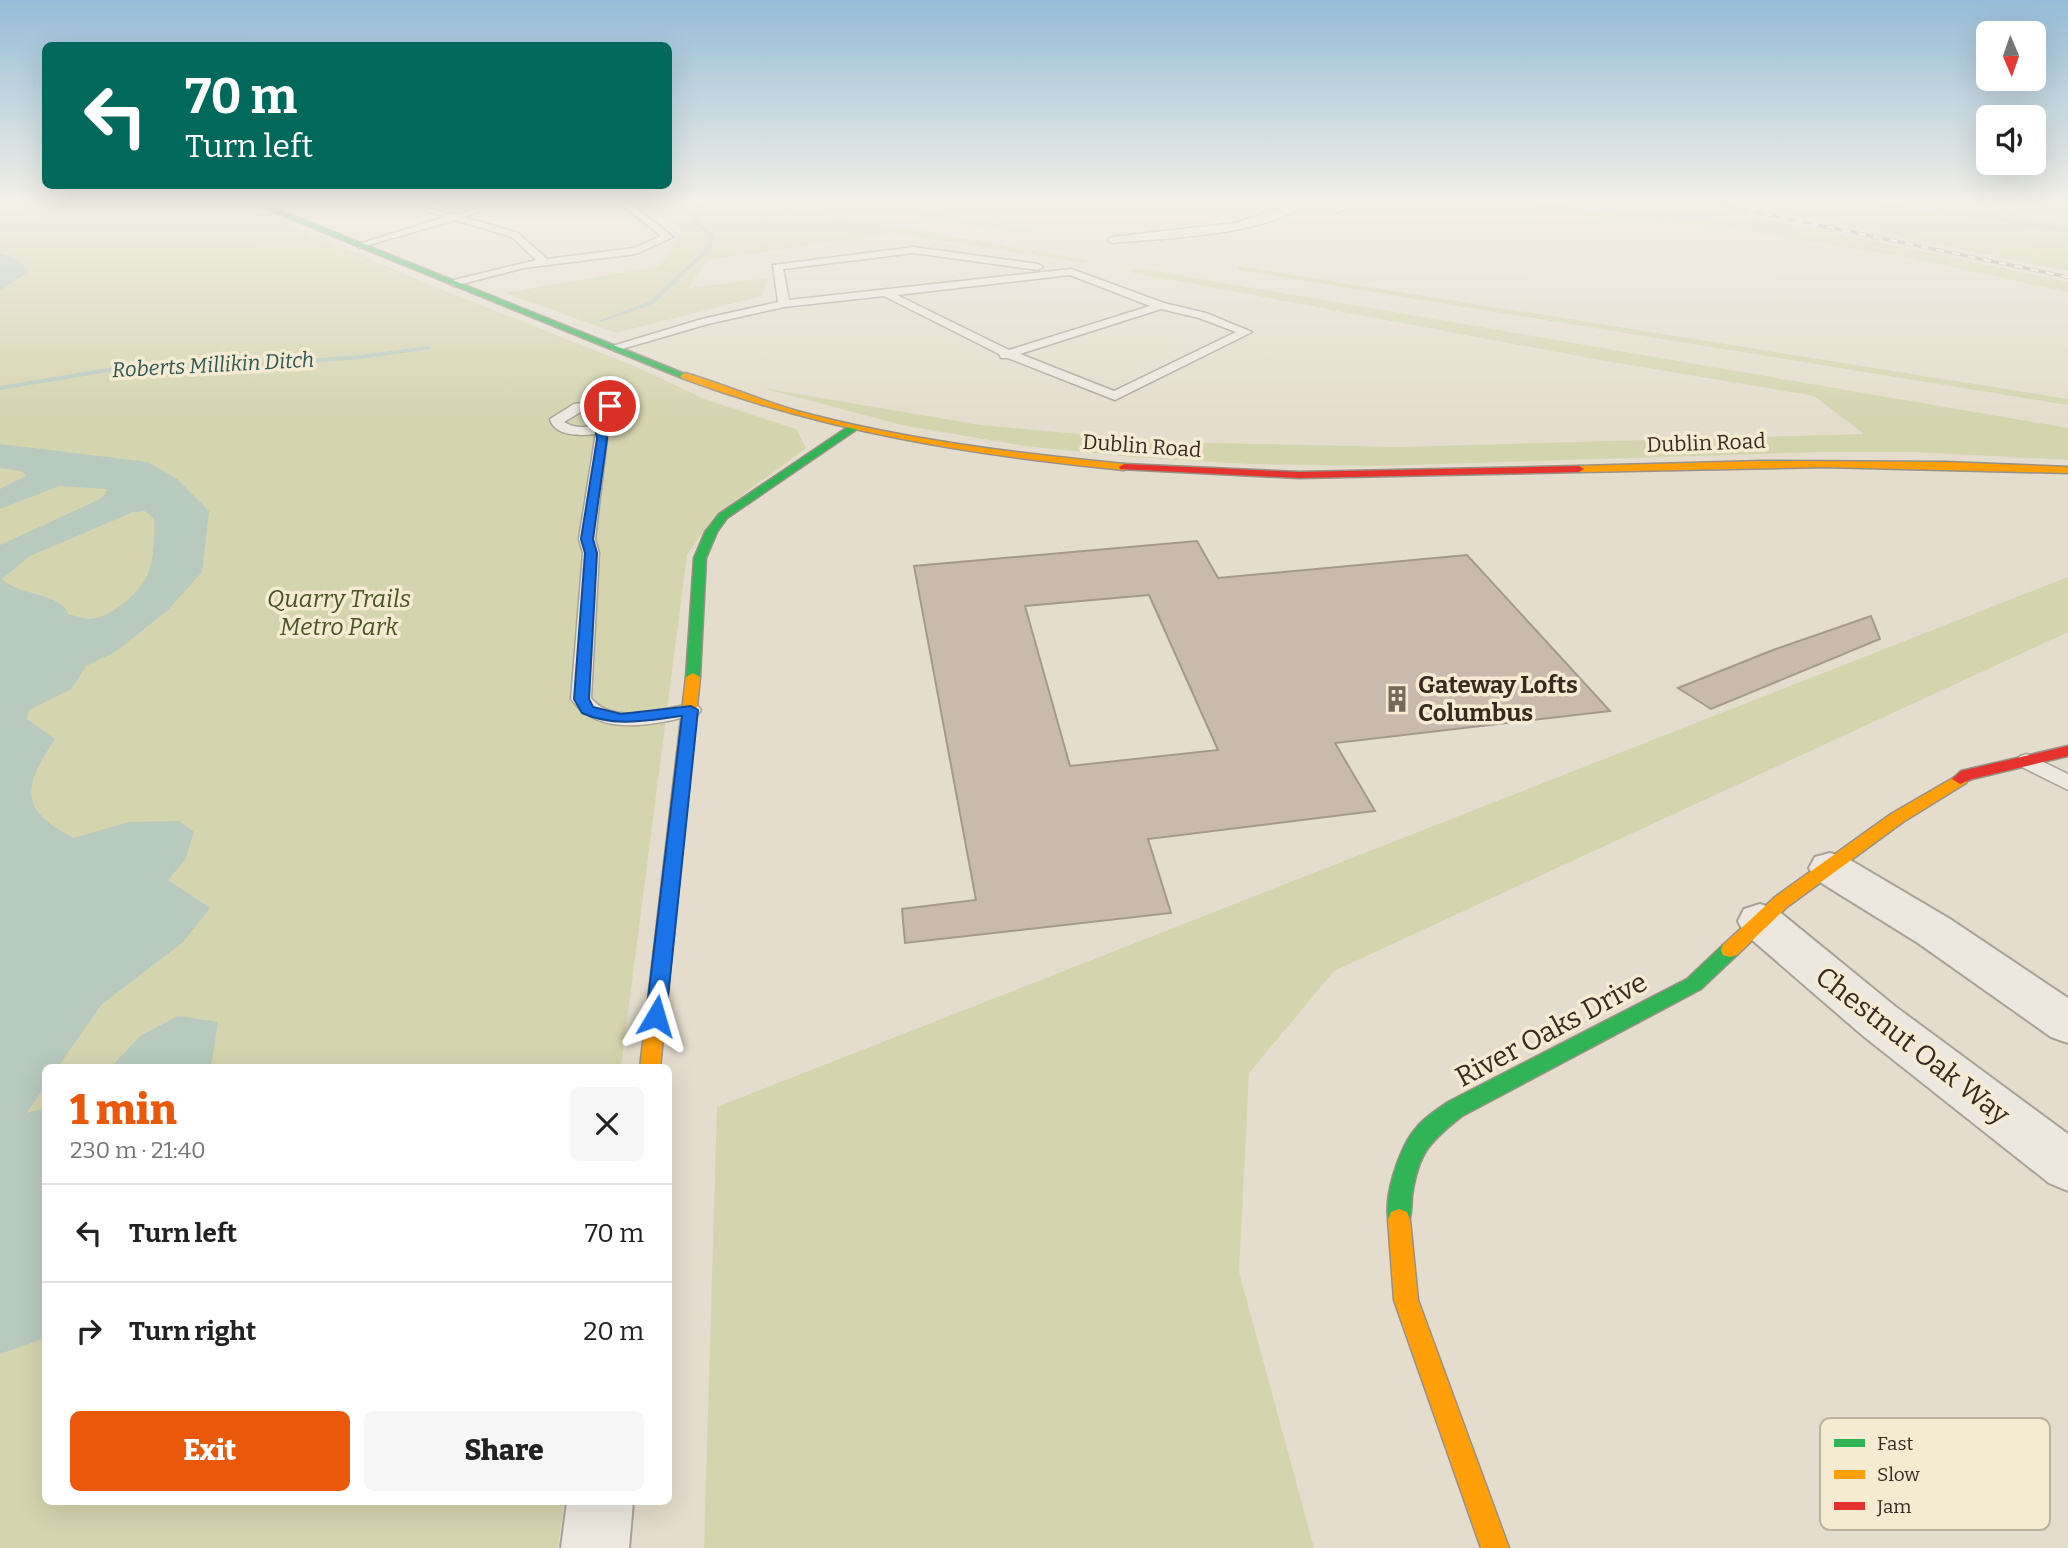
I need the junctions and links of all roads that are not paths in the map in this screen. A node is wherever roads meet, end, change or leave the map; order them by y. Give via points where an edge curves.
1 (437, 276) edge
2 (485, 276) edge
3 (779, 276) edge
4 (1034, 276) edge
5 (1082, 276) edge
6 (454, 283) junction
7 (886, 293) junction
8 (784, 304) junction
9 (1161, 306) junction
10 (615, 347) junction
11 (1005, 355) junction
12 (855, 426) junction
13 (601, 428) dead end
14 (2068, 470) edge
15 (691, 710) junction
16 (2068, 751) edge
17 (2027, 761) junction
18 (2068, 783) edge
19 (1830, 868) junction
20 (1760, 921) junction
21 (2068, 1023) edge
22 (650, 1064) edge
23 (2068, 1166) edge
24 (600, 1505) edge
25 (595, 1548) edge
26 (1495, 1548) edge

1 - 6 main road, Dublin Road
2 - 6 lane
3 - 8 lane
4 - 7 lane
5 - 9 lane
6 - 10 main road, Dublin Road
7 - 8 lane
7 - 11 lane
8 - 10 lane
9 - 11 lane
9 - 11 lane via 1202,315 1245,332 1115,396
10 - 12 main road, Dublin Road via 781,412
12 - 14 main road, Dublin Road via 1045,459 1305,476 1817,461
12 - 15 main road via 723,516 711,532 700,558
13 - 15 lane via 587,539 591,553 582,699 587,710 621,719
15 - 22 main road
16 - 17 main road, River Oaks Drive
17 - 18 lane
17 - 19 main road, River Oaks Drive via 1967,775
19 - 20 main road, River Oaks Drive
19 - 21 street via 1934,931
20 - 23 street, Chestnut Oak Way via 1879,1021
20 - 26 main road, River Oaks Drive via 1694,984 1455,1109 1422,1136 1409,1163 1399,1202 1406,1300
24 - 25 street

